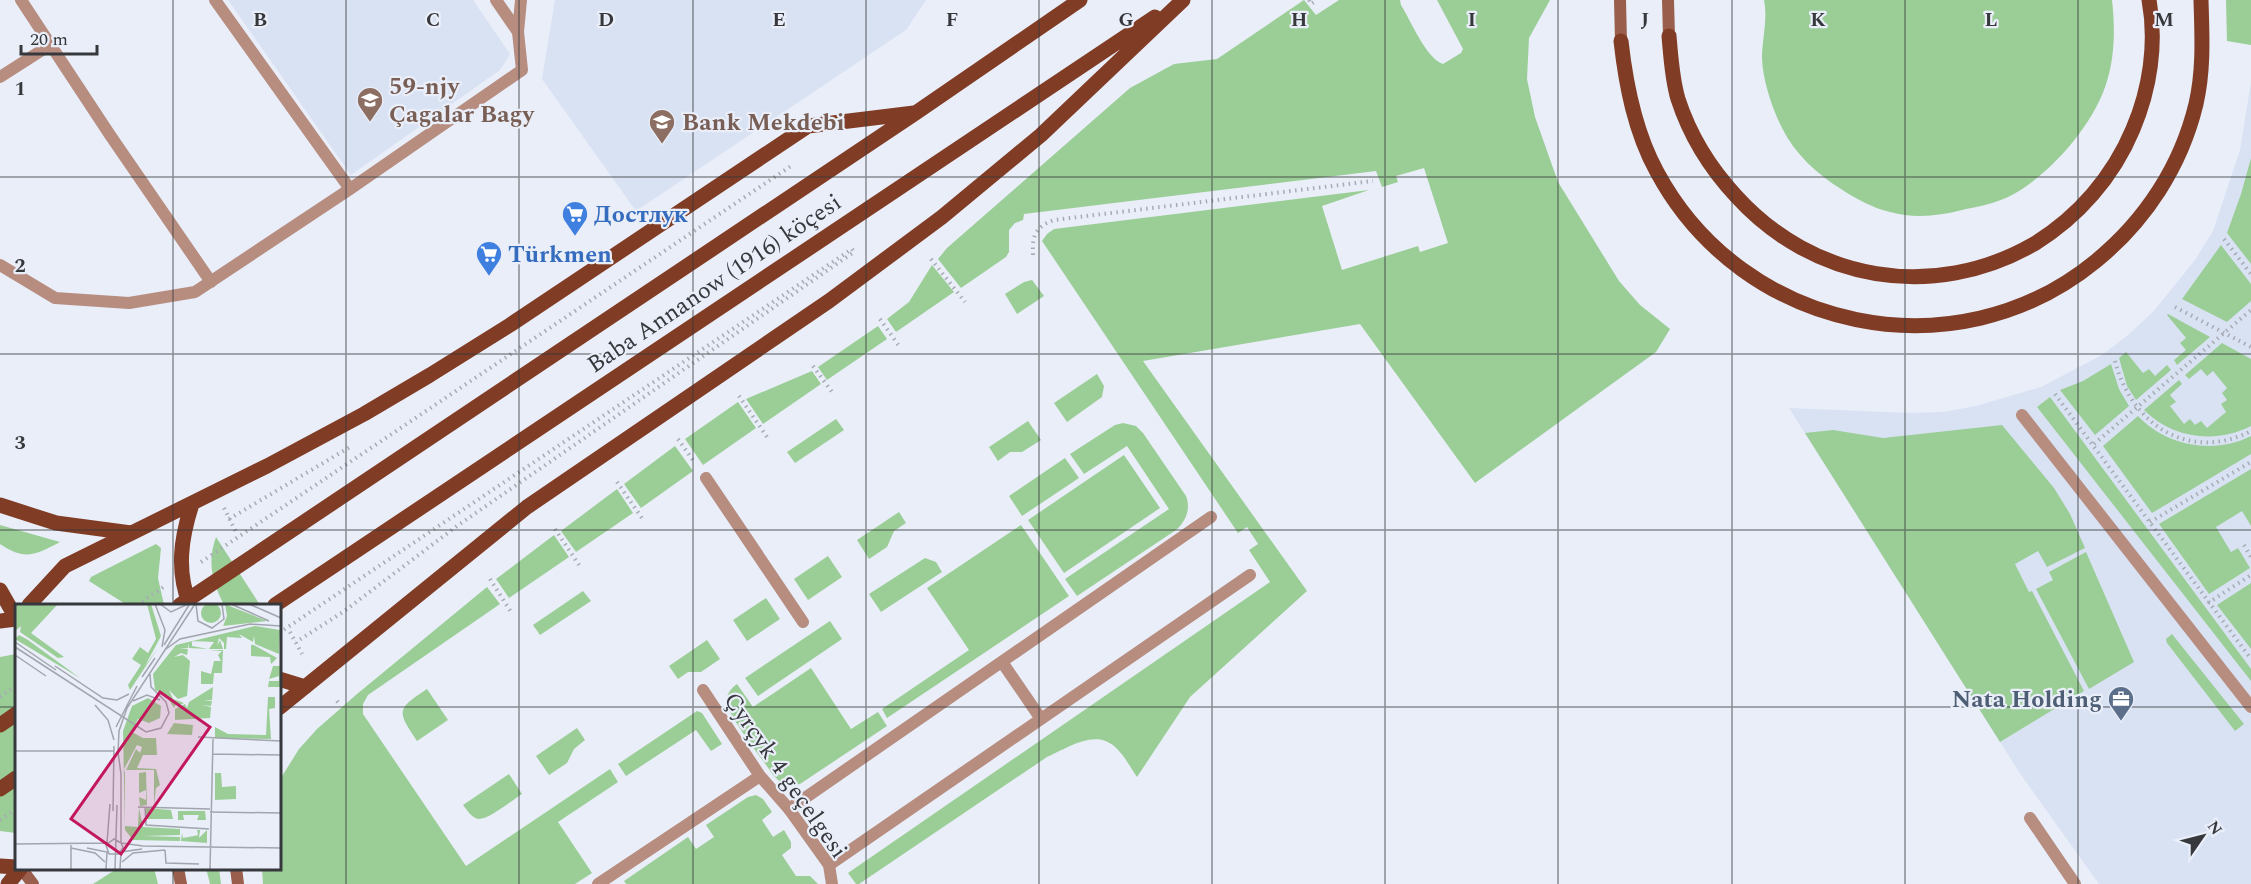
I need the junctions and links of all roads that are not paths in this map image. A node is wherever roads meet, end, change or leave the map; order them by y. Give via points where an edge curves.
1 (21, 0) edge
2 (215, 0) edge
3 (496, 0) edge
4 (521, 0) edge
5 (1080, 0) edge
6 (1181, 0) edge
7 (1620, 0) edge
8 (1668, 0) edge
9 (2149, 0) edge
10 (2201, 0) edge
11 (518, 32) junction
12 (1670, 36) joint
13 (1621, 41) joint
14 (50, 45) junction
15 (0, 77) edge
16 (916, 112) junction
17 (350, 189) junction
18 (0, 265) edge
19 (211, 282) junction
20 (2022, 415) dead end
21 (702, 473) road end
22 (192, 504) junction
23 (0, 505) edge
24 (1211, 517) dead end
25 (131, 533) junction
26 (1250, 575) dead end
27 (0, 590) edge
28 (30, 604) edge
29 (181, 604) edge
30 (190, 604) edge
31 (275, 604) edge
32 (15, 617) edge
33 (15, 619) edge
34 (0, 621) edge
35 (803, 622) dead end
36 (1002, 662) junction
37 (280, 679) edge
38 (305, 687) junction
39 (703, 690) dead end
40 (2251, 707) edge
41 (280, 708) edge
42 (15, 715) edge
43 (1041, 719) junction
44 (0, 725) edge
45 (760, 776) junction
46 (15, 779) edge
47 (0, 789) edge
48 (789, 809) junction
49 (2030, 818) dead end
50 (829, 865) junction
51 (0, 866) edge
52 (15, 868) edge
53 (17, 869) edge
54 (19, 869) edge
55 (178, 869) edge
56 (236, 869) edge
57 (8, 884) edge
58 (33, 884) edge
59 (181, 884) edge
60 (238, 884) edge
61 (598, 884) edge
62 (832, 884) edge
63 (2075, 884) edge

1 - 14 street
2 - 17 street
3 - 11 street
4 - 11 street
5 - 16 main road, Baba Annanow (1916) köçesi
6 - 31 main road, Baba Annanow (1916) köçesi
6 - 38 main road via 1041,135 942,217 829,301 527,507
7 - 13 main road
8 - 12 main road
9 - 12 main road via 2151,53 2146,95 2129,140 2111,171 2088,200 2047,236 2007,258 1937,276 1882,275 1824,260 1774,232 1749,211 1713,171 1688,124 1678,99
10 - 13 main road via 2203,48 2196,102 2181,151 2144,213 2109,250 2044,295 1978,320 1929,326 1881,325 1801,303 1755,278 1716,248 1674,199 1643,143 1625,75
11 - 17 street via 522,70
14 - 15 street
14 - 19 street
16 - 22 main road via 808,126 430,375 345,425
16 - 29 main road, Baba Annanow (1916) köçesi
17 - 19 street
18 - 19 street via 55,298 129,303 195,292
20 - 40 street
21 - 35 street
22 - 25 main road
22 - 30 main road via 182,555 183,587
23 - 25 main road via 56,522
24 - 36 street
25 - 28 main road via 65,566
26 - 43 street
27 - 32 main road
33 - 34 main road
36 - 43 street
36 - 48 street
37 - 38 main road
38 - 41 main road
39 - 45 street, Çyrçyk 4 geçelgesi
42 - 44 main road
43 - 50 street
45 - 48 street, Çyrçyk 4 geçelgesi
45 - 61 street
46 - 47 main road
48 - 50 street, Çyrçyk 4 geçelgesi
49 - 63 street
50 - 62 street, Çyrçyk 4 geçelgesi
51 - 52 main road
53 - 57 main road
54 - 58 main road
55 - 59 main road
56 - 60 main road

